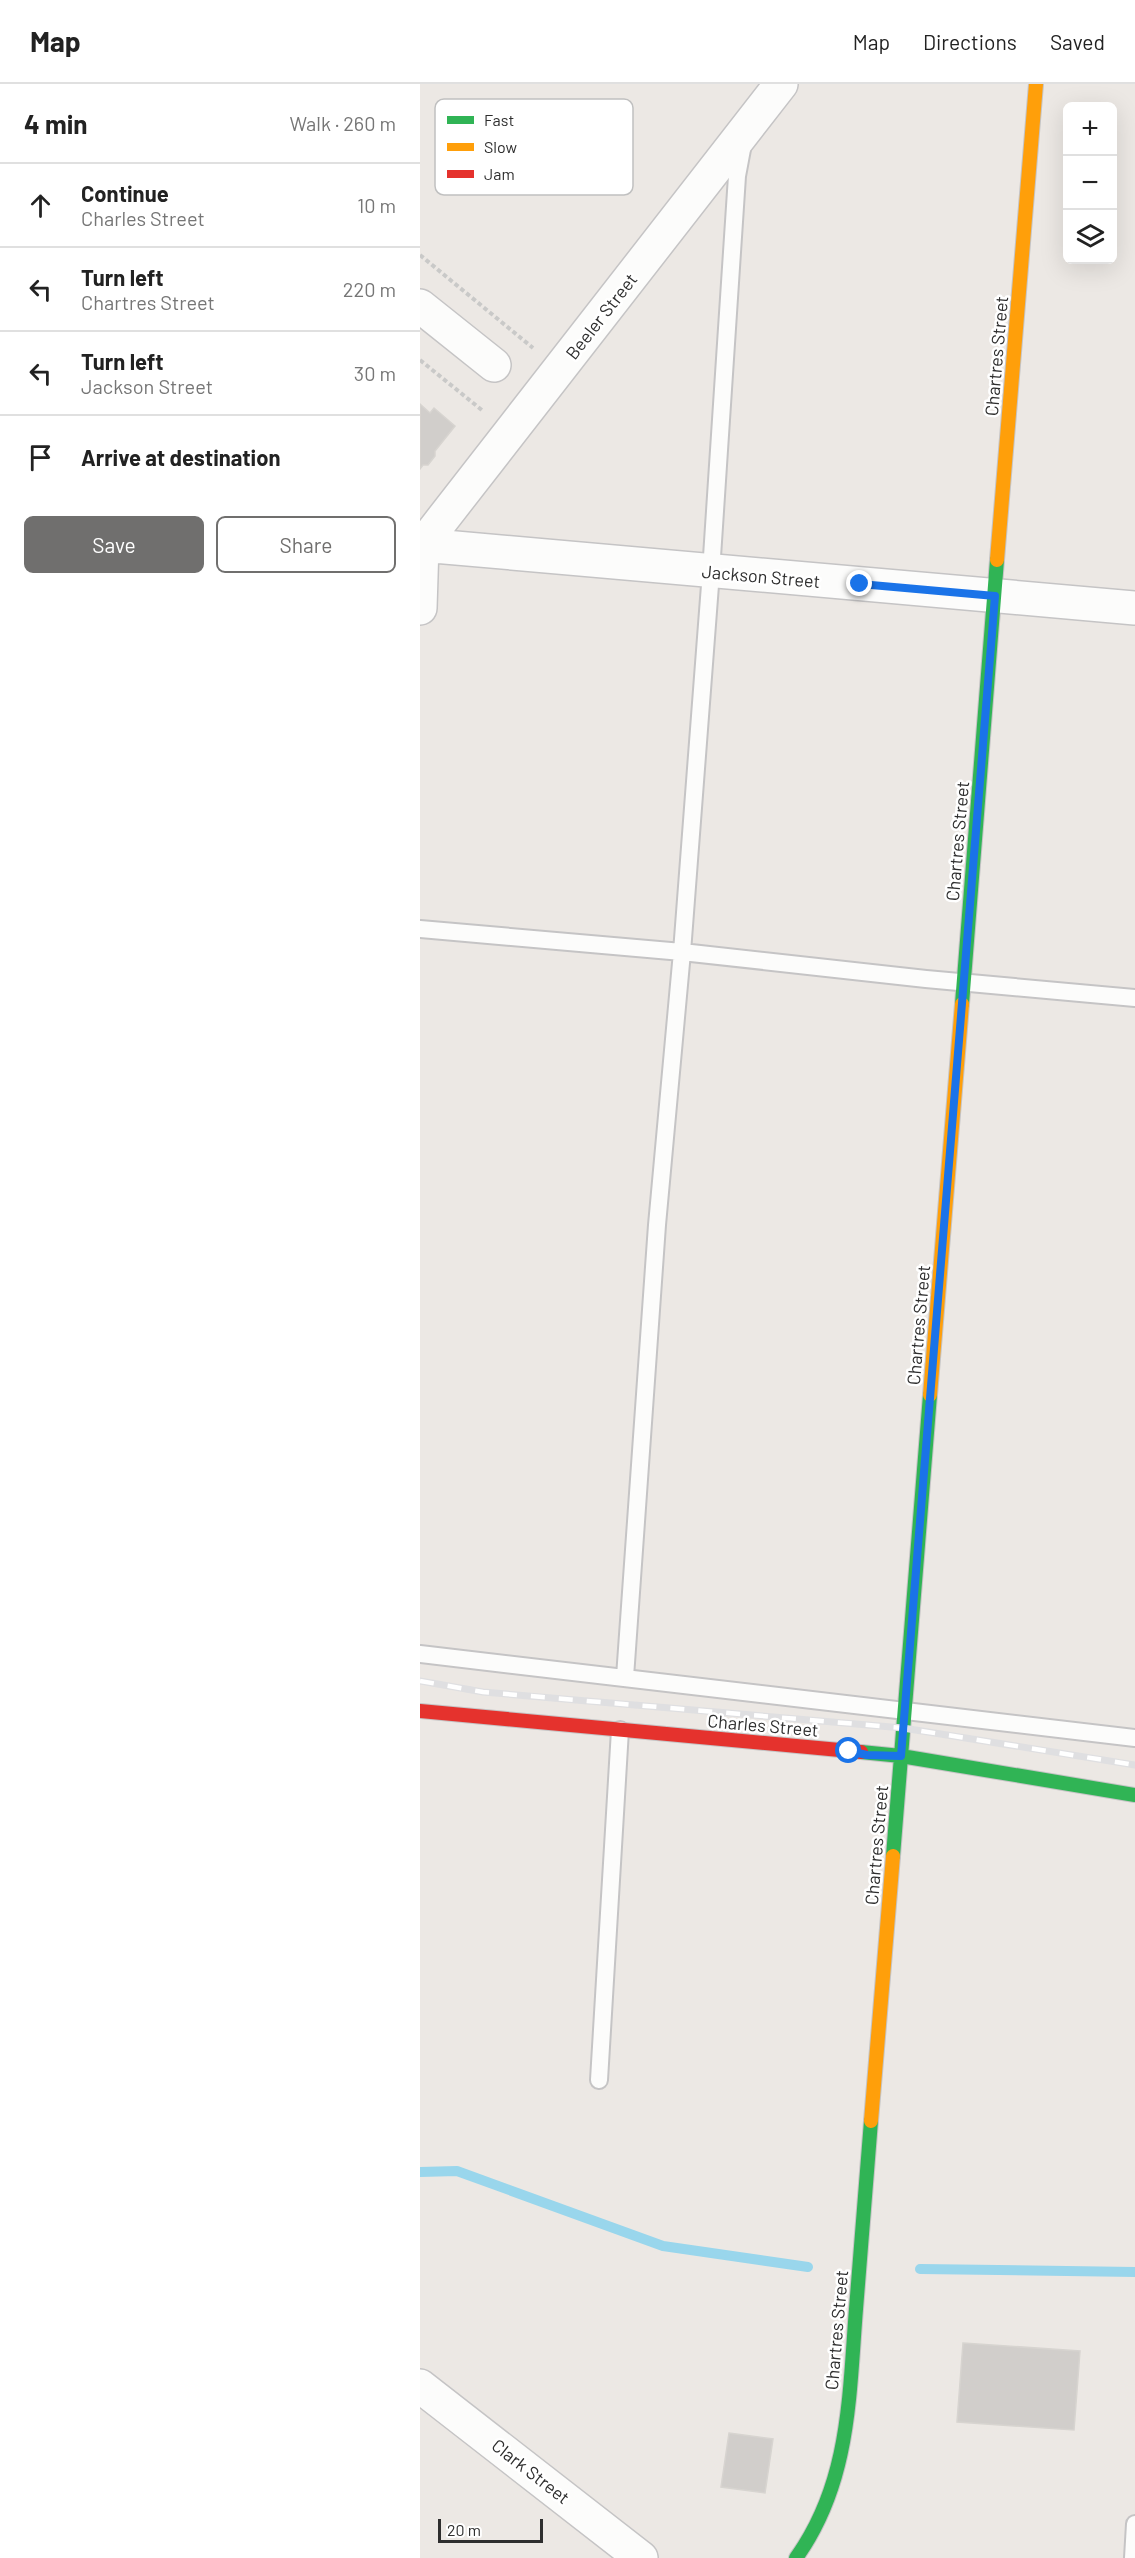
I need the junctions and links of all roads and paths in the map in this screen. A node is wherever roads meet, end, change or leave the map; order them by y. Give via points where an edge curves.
1 (782, 84) edge
2 (1036, 84) edge
3 (746, 130) junction
4 (420, 255) edge
5 (420, 306) edge
6 (535, 350) dead end
7 (420, 360) edge
8 (494, 365) dead end
9 (485, 412) dead end
10 (421, 547) edge
11 (711, 572) junction
12 (995, 596) junction
13 (420, 608) edge
14 (1135, 608) edge
15 (420, 929) edge
16 (682, 952) junction
17 (964, 983) junction
18 (1135, 998) edge
19 (420, 1654) edge
20 (625, 1677) junction
21 (904, 1709) junction
22 (420, 1711) edge
23 (620, 1730) junction
24 (1135, 1738) edge
25 (901, 1756) junction
26 (1135, 1795) edge
27 (599, 2080) dead end
28 (420, 2386) edge
29 (1135, 2524) edge
30 (641, 2558) edge
31 (796, 2558) edge
32 (1133, 2558) edge

1 - 3 street, Beeler Street
2 - 12 street, Chartres Street
3 - 10 street, Beeler Street
3 - 11 lane via 737,176
4 - 6 path
5 - 8 street
7 - 9 path
10 - 11 street, Jackson Street
10 - 13 street
11 - 12 street, Jackson Street
11 - 16 lane
12 - 14 street, Jackson Street
12 - 17 street, Chartres Street
15 - 16 lane
16 - 17 lane
16 - 20 lane via 657,1225
17 - 18 lane
17 - 21 street, Chartres Street
19 - 20 lane
20 - 21 lane
21 - 24 lane
21 - 25 street, Chartres Street
22 - 23 street, Charles Street
23 - 25 street, Charles Street
23 - 27 lane
25 - 26 street, Charles Street
25 - 31 street, Chartres Street via 847,2421 829,2505
28 - 30 street, Clark Street
29 - 32 lane

